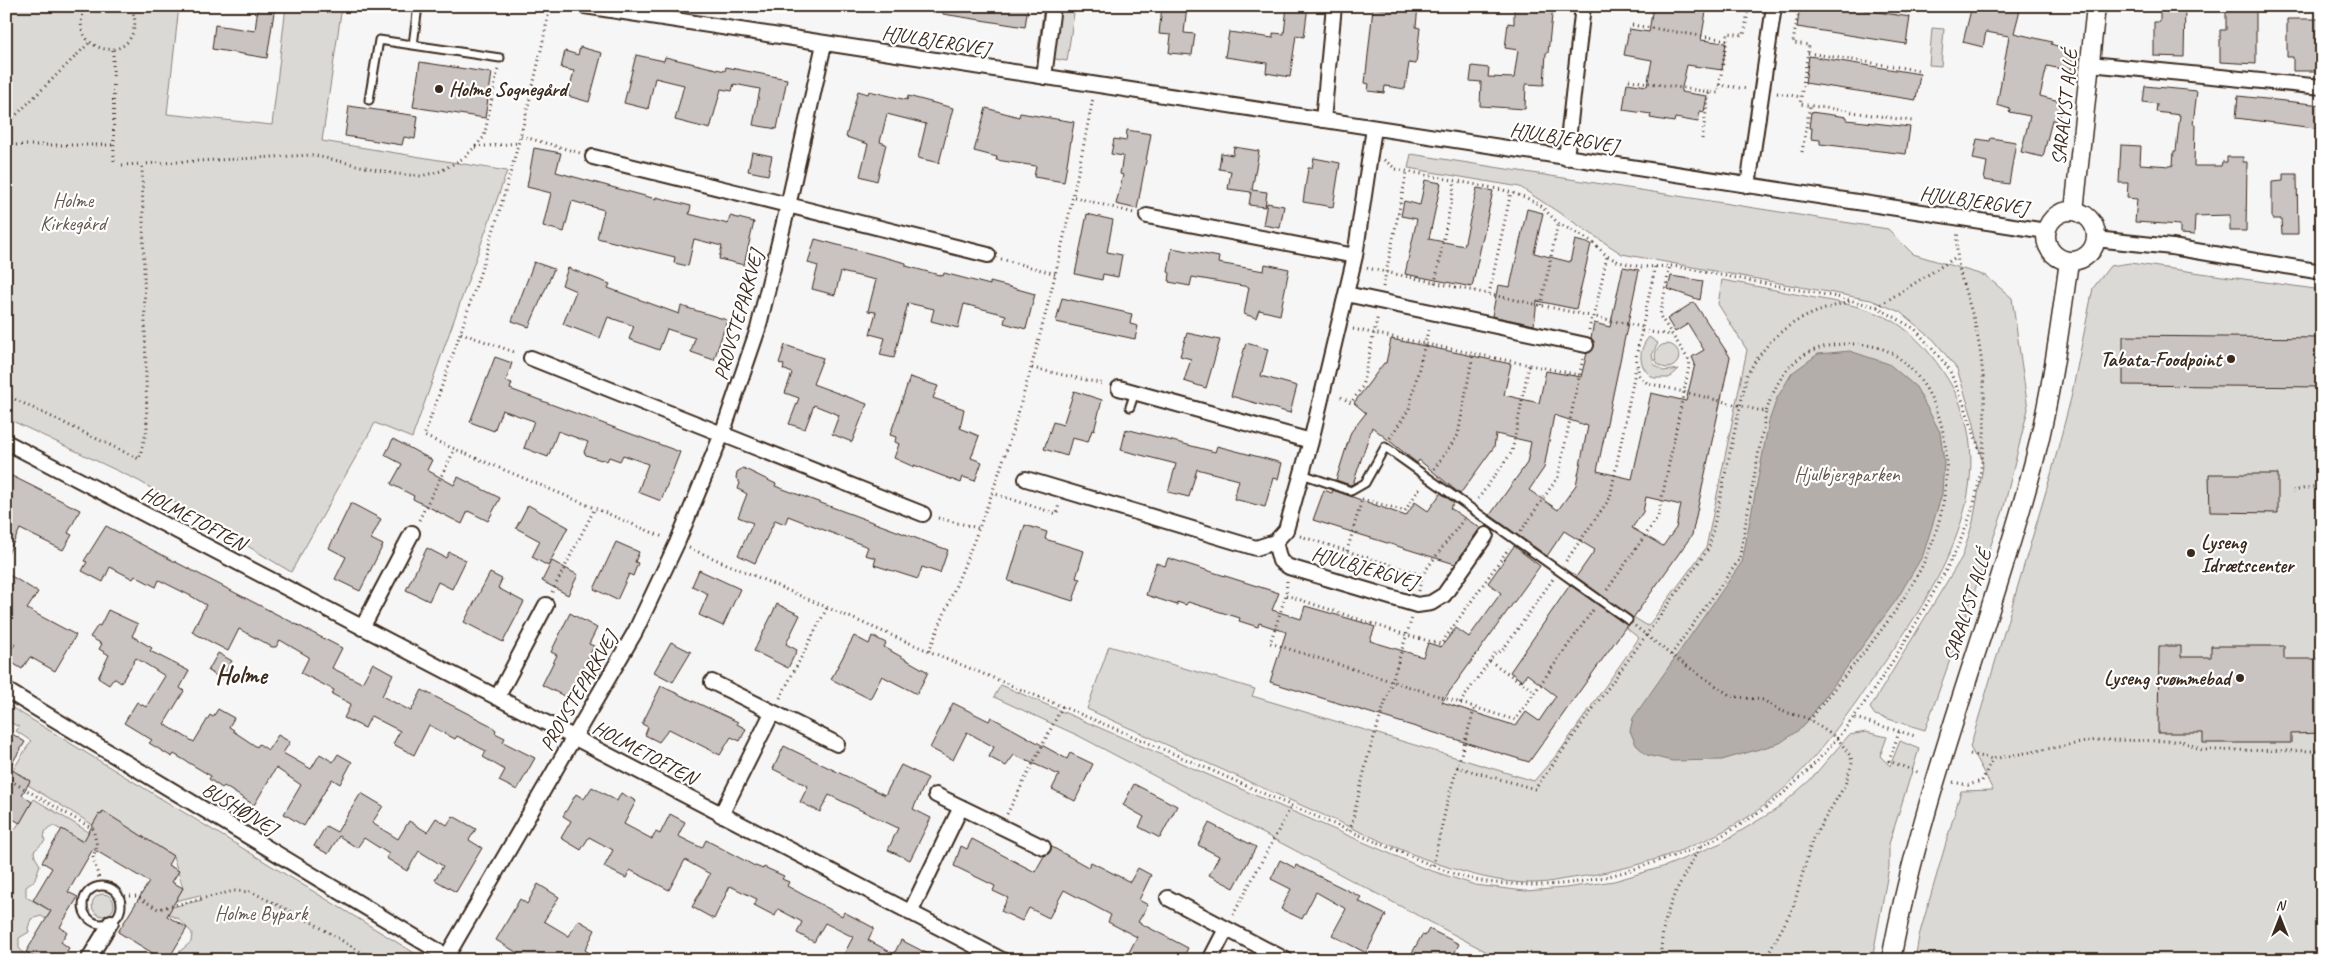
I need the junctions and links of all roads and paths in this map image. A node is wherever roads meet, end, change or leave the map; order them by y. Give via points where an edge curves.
1 (43, 6) edge
2 (87, 6) edge
3 (129, 6) edge
4 (418, 6) edge
5 (550, 6) edge
6 (1053, 6) edge
7 (1334, 6) edge
8 (1584, 6) edge
9 (1749, 6) edge
10 (1774, 6) edge
11 (1798, 6) edge
12 (1871, 6) edge
13 (2096, 6) edge
14 (593, 7) edge
15 (83, 12) junction
16 (1910, 13) dead end
17 (1632, 25) dead end
18 (1727, 40) junction
19 (89, 43) junction
20 (824, 44) junction
21 (413, 45) junction
22 (113, 50) junction
23 (1808, 53) junction
24 (500, 58) joint
25 (2090, 64) junction
26 (1918, 70) dead end
27 (1044, 77) junction
28 (1629, 80) dead end
29 (1095, 85) junction
30 (2322, 87) edge
31 (1709, 92) junction
32 (369, 100) dead end
33 (1810, 105) junction
34 (1323, 120) junction
35 (1912, 121) dead end
36 (6, 125) edge
37 (1374, 128) junction
38 (521, 136) junction
39 (1702, 139) dead end
40 (519, 142) junction
41 (6, 145) edge
42 (114, 145) junction
43 (1372, 146) junction
44 (475, 148) junction
45 (1802, 152) dead end
46 (593, 157) joint
47 (1566, 158) junction
48 (114, 165) dead end
49 (122, 165) dead end
50 (142, 165) junction
51 (1455, 181) junction
52 (1748, 186) junction
53 (1511, 192) junction
54 (1074, 198) junction
55 (788, 206) junction
56 (2074, 211) junction
57 (1146, 216) joint
58 (1961, 218) junction
59 (1558, 223) junction
60 (2046, 230) junction
61 (2095, 239) junction
62 (988, 255) joint
63 (1355, 256) junction
64 (1607, 256) junction
65 (1956, 257) junction
66 (2069, 261) junction
67 (1670, 265) junction
68 (1655, 267) junction
69 (1367, 268) dead end
70 (2322, 272) edge
71 (1056, 274) junction
72 (1436, 283) junction
73 (1346, 294) junction
74 (1489, 294) junction
75 (1852, 301) junction
76 (1541, 306) junction
77 (1877, 307) junction
78 (1432, 312) junction
79 (1593, 317) junction
80 (1353, 329) dead end
81 (1642, 329) junction
82 (461, 333) junction
83 (1672, 335) junction
84 (1425, 344) junction
85 (1586, 345) junction
86 (1473, 354) junction
87 (530, 358) joint
88 (1637, 363) junction
89 (1529, 365) junction
90 (1032, 368) junction
91 (1579, 376) junction
92 (1120, 388) joint
93 (1136, 392) junction
94 (1685, 392) junction
95 (6, 395) edge
96 (1739, 406) junction
97 (1130, 407) dead end
98 (1766, 412) junction
99 (722, 434) junction
100 (1311, 441) junction
101 (6, 442) edge
102 (1384, 448) junction
103 (455, 449) junction
104 (1982, 458) junction
105 (1302, 474) junction
106 (1427, 478) junction
107 (1026, 479) dead end
108 (2322, 485) edge
109 (1062, 490) junction
110 (1350, 491) junction
111 (2293, 491) dead end
112 (992, 493) junction
113 (1362, 499) junction
114 (595, 508) junction
115 (1471, 509) junction
116 (923, 514) joint
117 (978, 528) junction
118 (412, 533) joint
119 (1486, 534) dead end
120 (1514, 540) junction
121 (1274, 542) junction
122 (677, 543) junction
123 (1347, 551) junction
124 (1288, 567) junction
125 (1559, 572) junction
126 (1422, 575) junction
127 (1599, 601) junction
128 (546, 604) joint
129 (1417, 604) junction
130 (828, 606) junction
131 (1628, 620) joint
132 (362, 628) junction
133 (1646, 635) junction
134 (929, 651) junction
135 (1671, 655) junction
136 (1490, 661) junction
137 (1391, 681) junction
138 (712, 682) dead end
139 (6, 690) edge
140 (1535, 692) junction
141 (497, 698) junction
142 (1460, 703) junction
143 (1063, 706) junction
144 (1475, 707) junction
145 (772, 712) junction
146 (1855, 718) junction
147 (1810, 720) junction
148 (1899, 732) junction
149 (1915, 736) dead end
150 (575, 738) junction
151 (1838, 739) junction
152 (837, 744) dead end
153 (2322, 752) edge
154 (1970, 754) dead end
155 (1992, 759) junction
156 (1457, 767) junction
157 (6, 778) edge
158 (1935, 778) junction
159 (936, 795) dead end
160 (1292, 805) junction
161 (961, 807) junction
162 (721, 815) junction
163 (1001, 826) junction
164 (1350, 831) junction
165 (1043, 846) dead end
166 (1700, 846) junction
167 (1433, 865) junction
168 (101, 886) junction
169 (120, 896) junction
170 (1168, 898) dead end
171 (910, 913) junction
172 (111, 922) junction
173 (1226, 929) junction
174 (450, 958) edge
175 (88, 960) edge
176 (374, 960) edge
177 (1002, 960) edge
178 (1210, 960) edge
179 (1286, 960) edge
180 (1661, 960) edge
181 (1765, 960) edge
182 (1891, 960) edge

1 - 15 path
2 - 15 path
3 - 22 path via 134,18 132,34 128,41
4 - 21 lane
5 - 38 path via 540,63
6 - 27 street
7 - 34 street
8 - 47 street
9 - 18 path via 1744,35 1728,33
10 - 52 street
11 - 23 path via 1792,43 1809,45
12 - 16 path
13 - 25 street, SARALYST ALLÉ
14 - 20 street, HJULBJERGVEJ
15 - 19 path via 82,29
17 - 18 path
18 - 31 path via 1718,93
19 - 22 path via 104,50
19 - 36 path
20 - 27 street, HJULBJERGVEJ
20 - 55 street, PROVSTEPARKVEJ
21 - 24 lane
21 - 32 lane via 379,40
22 - 42 path
23 - 26 path
23 - 33 path via 1800,104
24 - 44 path via 491,112 484,137
25 - 30 street
25 - 56 street, SARALYST ALLÉ
27 - 29 street, HJULBJERGVEJ
28 - 31 path
29 - 34 street, HJULBJERGVEJ
29 - 54 path
31 - 39 path
33 - 35 path
33 - 45 path
34 - 37 street, HJULBJERGVEJ
37 - 43 street
37 - 47 street, HJULBJERGVEJ
38 - 40 path
38 - 46 path
40 - 44 path
40 - 82 path
41 - 42 path
42 - 48 path
43 - 51 path via 1386,163 1396,169
43 - 63 street
44 - 50 path via 441,171 421,176 396,174 312,155
46 - 55 street
47 - 52 street, HJULBJERGVEJ
49 - 50 path
50 - 95 path via 147,430 139,459
51 - 53 path
51 - 72 path
52 - 58 street, HJULBJERGVEJ
53 - 59 path via 1540,205
53 - 74 path
54 - 57 path
54 - 71 path
55 - 62 street via 860,221
55 - 99 street, PROVSTEPARKVEJ via 758,329
56 - 60 street via 2059,214
56 - 61 street via 2088,218 2095,231
57 - 63 street
58 - 60 street, HJULBJERGVEJ
58 - 65 path
59 - 64 path via 1590,240
59 - 76 path
60 - 66 street via 2047,245 2051,251 2062,260
61 - 66 street via 2084,257
61 - 70 street via 2172,247
62 - 71 path
63 - 73 street
64 - 68 path via 1642,267
64 - 79 path
65 - 77 path
65 - 104 path via 1974,322 1980,359 1984,406
66 - 158 street, SARALYST ALLÉ via 2059,336 2034,462
67 - 68 path
67 - 75 path
67 - 83 path via 1660,316
68 - 81 path
69 - 72 path
71 - 90 path
72 - 74 path
73 - 78 street
73 - 100 street
74 - 76 path
75 - 77 path
75 - 96 path via 1818,311 1786,326 1760,351 1747,375
76 - 79 path
77 - 104 path via 1915,329 1948,367
78 - 84 path
78 - 85 street
79 - 81 path
79 - 85 path
80 - 84 path
81 - 83 path
81 - 88 path
82 - 87 path
82 - 103 path via 424,436
83 - 94 path via 1690,362
84 - 86 path
84 - 102 path via 1409,408
85 - 91 path
86 - 89 path
86 - 106 path via 1458,435
87 - 99 street
88 - 94 path via 1639,375 1647,383
88 - 125 path via 1610,498
89 - 91 path
89 - 115 path via 1512,452
90 - 92 path
90 - 112 path
91 - 120 path via 1558,477
92 - 93 street
93 - 97 lane
93 - 100 street
94 - 96 path
94 - 127 path via 1658,517
96 - 98 path
96 - 133 path via 1709,548
98 - 135 path via 1739,560
98 - 147 path via 1773,390 1788,367 1805,353 1836,344 1873,345 1898,357 1921,382 1936,407 1944,432 1946,495 1927,555 1889,617
99 - 116 street
99 - 122 street, PROVSTEPARKVEJ
100 - 105 street
101 - 132 street, HOLMETOFTEN
102 - 106 lane
102 - 110 lane via 1365,483
103 - 114 path
103 - 118 path
104 - 146 path via 1974,505 1956,555
105 - 110 lane
105 - 121 street via 1286,530
106 - 113 path via 1405,511
106 - 115 lane
107 - 109 street
108 - 111 path
109 - 112 path via 1057,514
109 - 121 street via 1256,548
110 - 113 path
112 - 117 path
113 - 123 path
114 - 122 path
114 - 128 path
115 - 120 lane
115 - 126 path
116 - 117 path
117 - 134 path
118 - 132 street
119 - 129 street, HJULBJERGVEJ via 1444,595 1431,603
120 - 125 lane
121 - 124 street, HJULBJERGVEJ via 1280,561
122 - 130 path
122 - 150 street, PROVSTEPARKVEJ via 635,632
123 - 124 path via 1299,535
123 - 126 path
124 - 129 street, HJULBJERGVEJ
124 - 137 path via 1286,595 1270,643
125 - 127 lane
125 - 136 path via 1502,651 1495,653
126 - 129 path
127 - 131 lane
127 - 140 path
128 - 141 street
129 - 137 path
130 - 134 path
130 - 145 path
131 - 133 path
132 - 141 street, HOLMETOFTEN
133 - 135 path
133 - 156 path via 1535,789
134 - 143 path
135 - 147 path via 1731,696 1763,700 1781,711
136 - 140 path
136 - 142 path
137 - 142 path
137 - 164 path
138 - 145 street
139 - 174 street, BUSHØJVEJ
140 - 144 path via 1515,720
141 - 150 street, HOLMETOFTEN
142 - 144 path
143 - 160 path
143 - 163 path
144 - 156 path
145 - 152 street
145 - 162 street
146 - 148 path
146 - 151 path
147 - 151 path
148 - 149 path
148 - 158 path via 1889,761
150 - 162 street, HOLMETOFTEN
150 - 174 street, PROVSTEPARKVEJ
151 - 166 path via 1796,783 1750,819
151 - 181 path via 1852,763 1845,786 1812,840 1793,908
153 - 155 path via 2202,750 2182,741 2097,740
154 - 155 path
155 - 158 path via 1982,781 1968,785
156 - 167 path
157 - 168 path via 92,829 97,846 93,857
158 - 182 street, SARALYST ALLÉ via 1902,899
159 - 161 street
160 - 164 path
160 - 173 path
161 - 163 street
161 - 171 street
162 - 171 street, HOLMETOFTEN
163 - 165 street
164 - 167 path
166 - 167 path via 1622,874 1535,885 1476,880
166 - 180 path via 1666,913 1660,937
168 - 169 lane via 112,888
168 - 172 lane via 90,890 83,907 93,922
169 - 172 lane via 121,908
169 - 176 path via 136,896 158,909 229,892 252,892 313,923
170 - 173 street
171 - 177 street, HOLMETOFTEN
172 - 175 street
173 - 178 street
173 - 179 street

